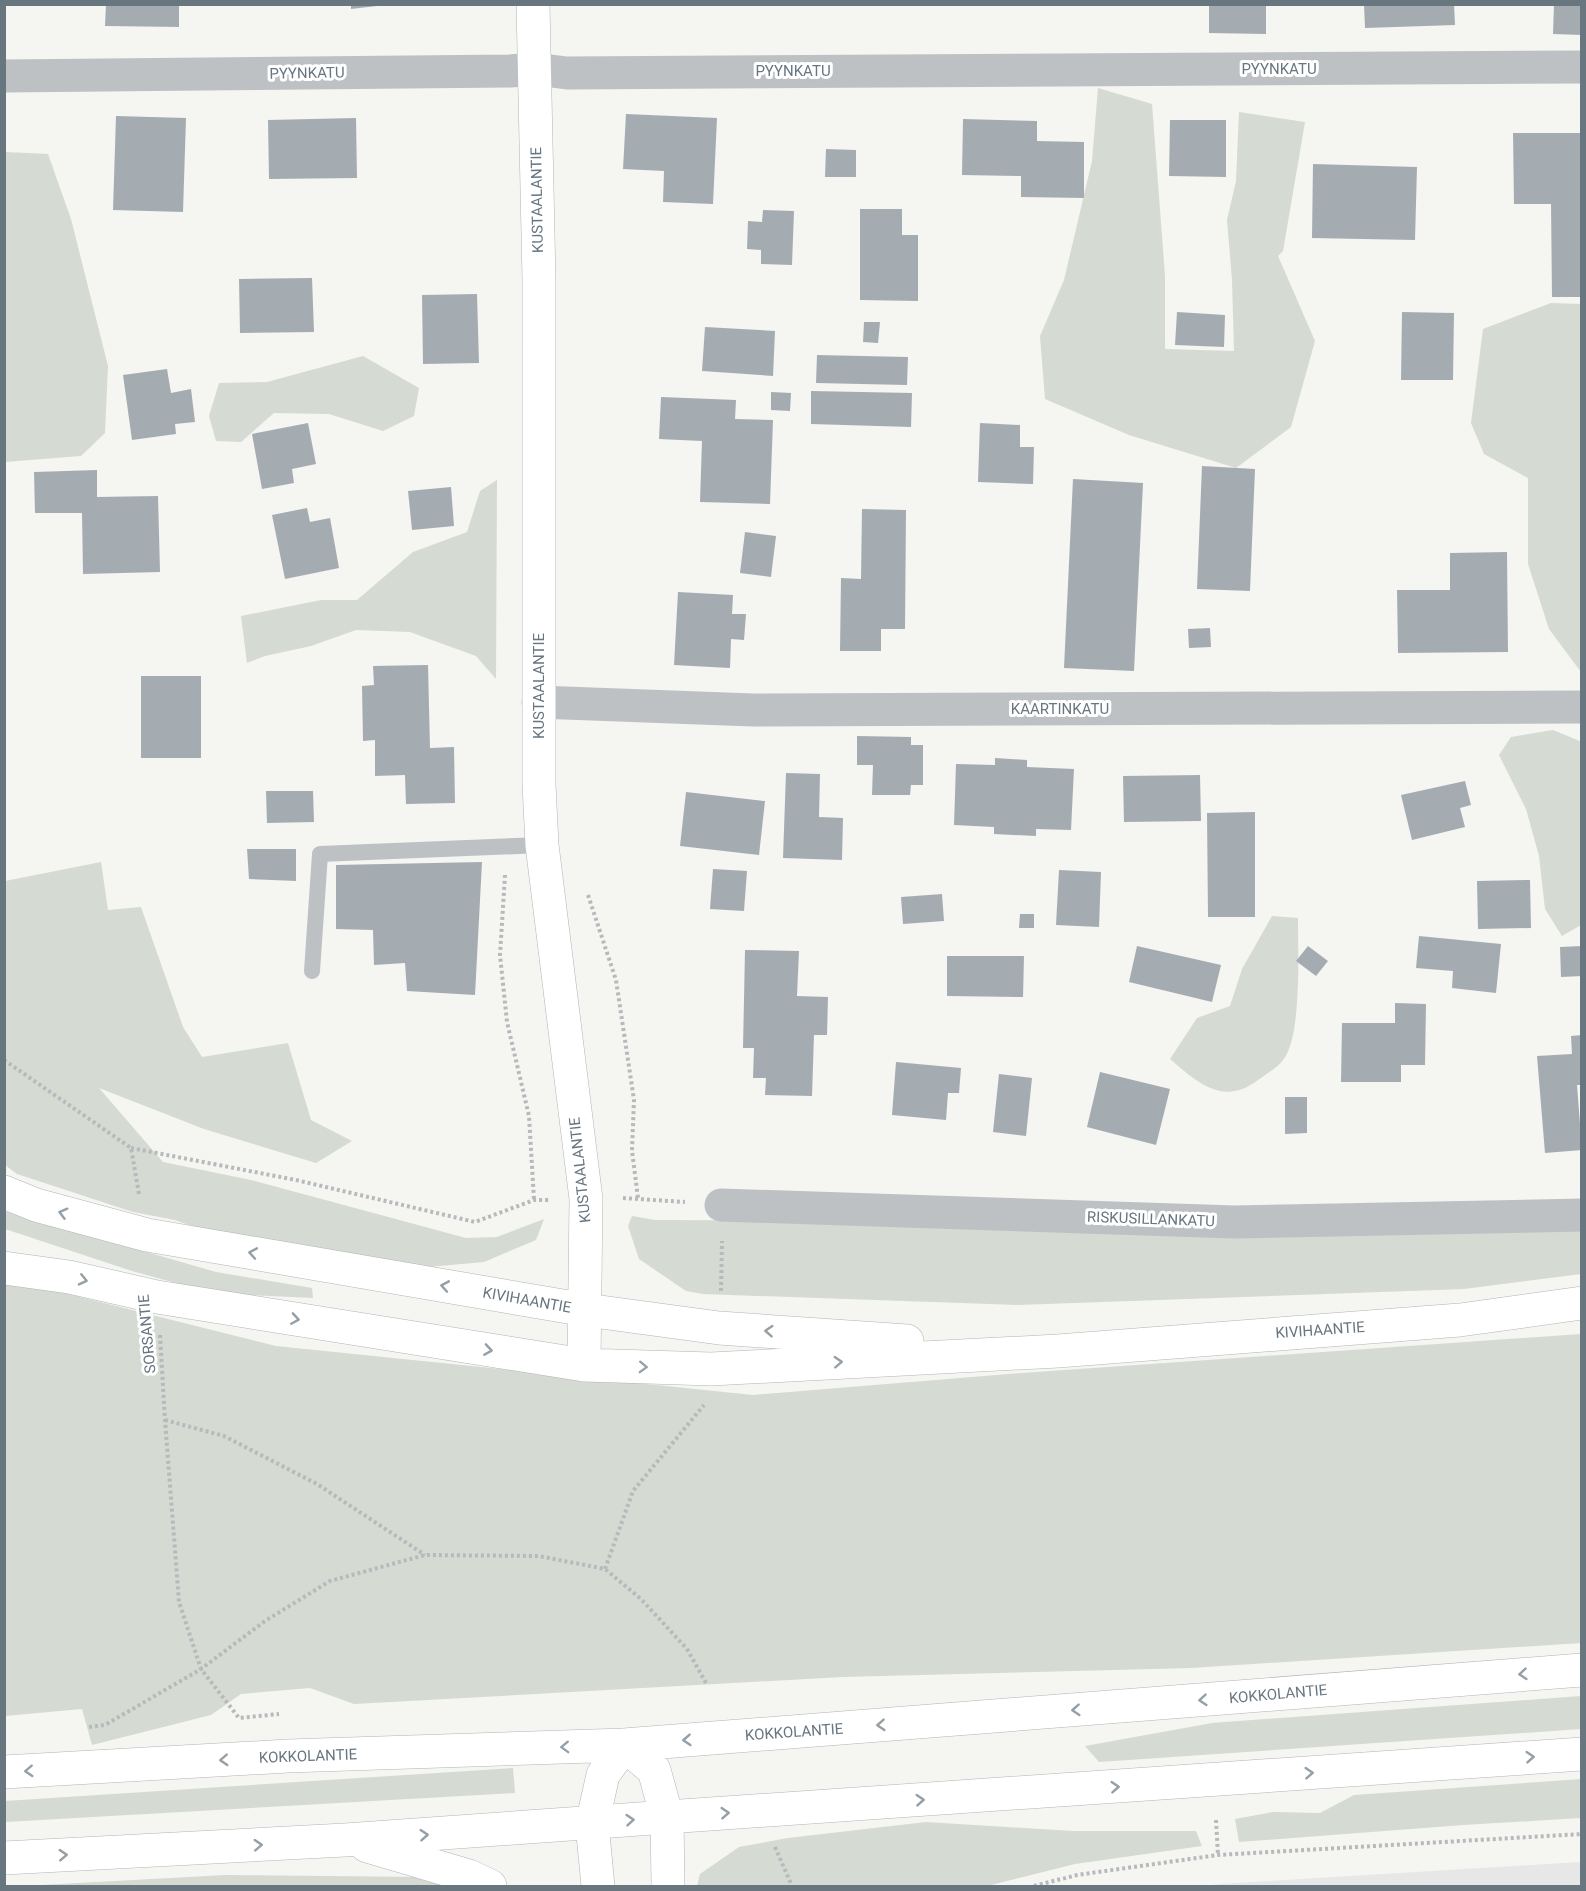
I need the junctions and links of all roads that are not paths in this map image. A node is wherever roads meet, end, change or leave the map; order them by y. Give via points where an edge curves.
1 (533, 4) edge
2 (1581, 67) edge
3 (535, 69) junction
4 (4, 76) edge
5 (538, 702) junction
6 (1581, 707) edge
7 (542, 845) junction
8 (312, 971) dead end
9 (4, 1192) edge
10 (721, 1205) road end
11 (1581, 1215) edge
12 (4, 1268) edge
13 (1581, 1303) edge
14 (586, 1310) junction
15 (1058, 1352) junction
16 (584, 1365) junction
17 (1581, 1670) edge
18 (624, 1745) junction
19 (1581, 1754) edge
20 (4, 1773) edge
21 (667, 1817) junction
22 (592, 1824) junction
23 (345, 1840) junction
24 (4, 1858) edge
25 (490, 1887) edge
26 (598, 1887) edge
27 (668, 1887) edge

1 - 3 main road, KUSTAALANTIE
2 - 3 street, PYYNKATU via 589,73
3 - 4 street, PYYNKATU
3 - 5 main road, KUSTAALANTIE
5 - 6 street, KAARTINKATU via 753,710
5 - 7 main road, KUSTAALANTIE
7 - 8 lane via 320,854
7 - 14 main road, KUSTAALANTIE via 586,1199
14 -> 9 main road, KIVIHAANTIE via 147,1235 36,1205
10 - 11 street, RISKUSILLANKATU via 1235,1222
12 -> 16 main road, KIVIHAANTIE via 69,1276 157,1297
13 - 15 main road, KIVIHAANTIE via 1460,1320
15 -> 14 main road, KIVIHAANTIE via 719,1328
14 - 16 main road, KUSTAALANTIE
16 -> 15 main road, KIVIHAANTIE via 711,1369
17 -> 18 main road, KOKKOLANTIE
18 -> 20 main road, KOKKOLANTIE via 288,1756
18 - 21 main road via 654,1770
18 - 22 main road via 603,1775
21 -> 19 main road
22 -> 21 main road
21 - 27 main road
23 -> 22 main road
22 - 26 main road
24 -> 23 main road
23 - 25 main road via 469,1876

